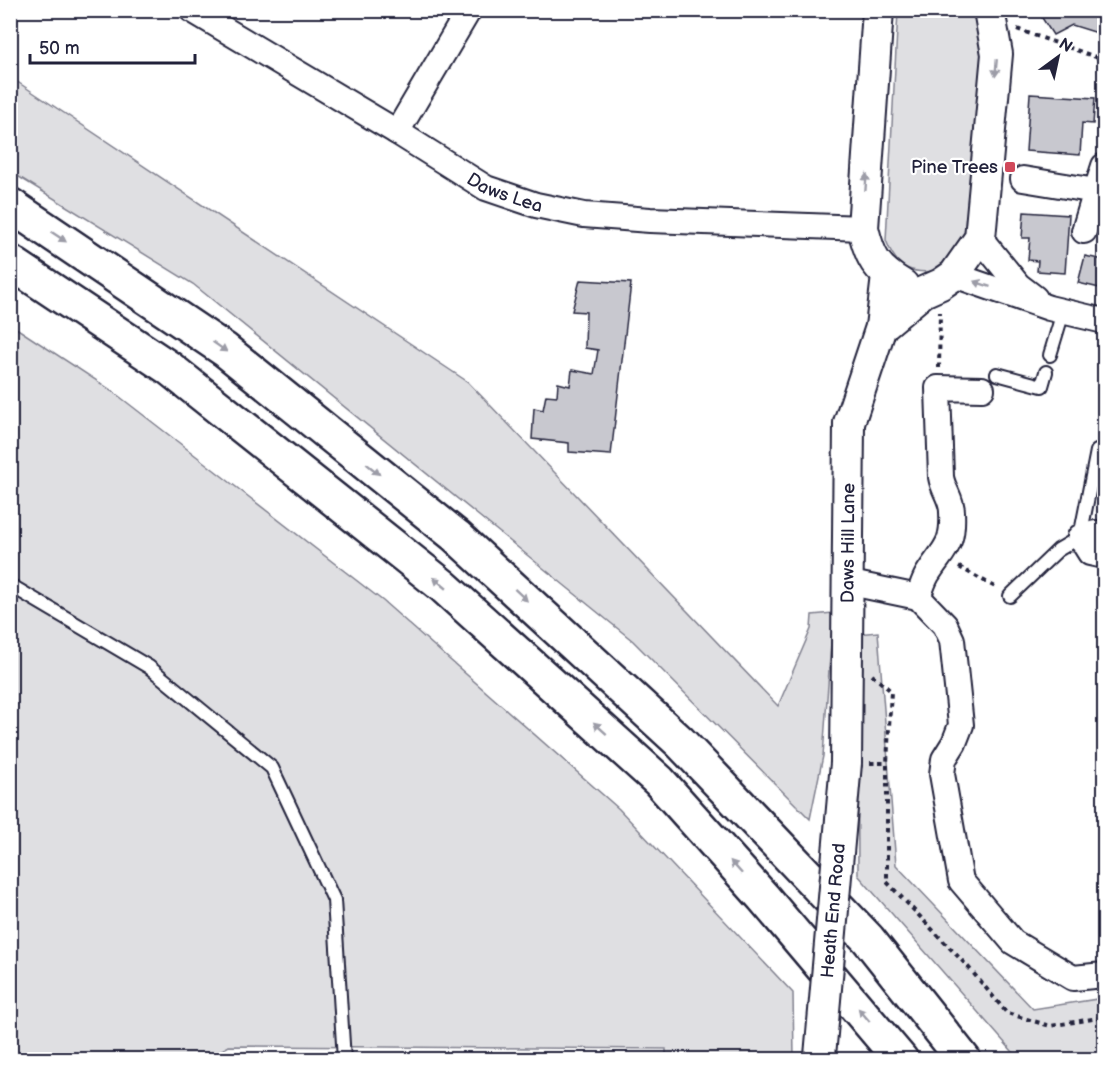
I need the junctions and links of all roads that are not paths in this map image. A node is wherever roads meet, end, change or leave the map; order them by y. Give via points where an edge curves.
1 (192, 10) edge
2 (469, 10) edge
3 (878, 10) edge
4 (990, 15) edge
5 (397, 132) junction
6 (1104, 166) edge
7 (1023, 179) dead end
8 (1096, 191) junction
9 (10, 205) edge
10 (864, 228) junction
11 (1084, 231) dead end
12 (980, 238) junction
13 (10, 262) edge
14 (887, 276) junction
15 (939, 284) junction
16 (1056, 310) junction
17 (1104, 321) edge
18 (881, 327) junction
19 (1050, 355) dead end
20 (1046, 372) dead end
21 (989, 382) joint
22 (1098, 451) dead end
23 (1104, 534) edge
24 (1080, 537) junction
25 (1104, 556) edge
26 (846, 582) junction
27 (10, 585) edge
28 (1010, 596) road end
29 (918, 597) junction
30 (846, 763) joint
31 (1104, 975) edge
32 (819, 1058) edge
33 (344, 1059) edge
34 (902, 1059) edge
35 (964, 1059) edge

1 - 5 street, Daws Lea
2 - 5 street
10 -> 3 street
4 -> 12 street via 997,54
5 - 10 street, Daws Lea via 486,188 537,205 584,214 720,224
6 - 8 street
7 - 8 street
8 - 11 street
9 -> 35 highway via 225,350 456,536 680,741 868,939
10 - 14 street via 870,255
12 - 15 street
12 - 16 street via 1018,285
34 -> 13 highway via 659,781 443,586 169,368
14 - 15 street via 908,288
14 - 18 street, Daws Hill Lane
16 -> 15 street
15 - 18 street
16 - 17 street
16 - 19 lane
18 - 26 street, Daws Hill Lane via 849,423
20 - 21 lane via 1042,386
21 - 29 street via 938,388 941,477 952,510 950,539
22 - 24 lane
23 - 24 street
24 - 25 street via 1090,553
24 - 28 lane via 1058,550
26 - 29 street
26 - 30 street, Daws Hill Lane
27 - 33 lane via 149,667 272,768 334,900
29 - 31 street via 945,625 952,640 961,725 944,759 942,774 961,881 1013,942 1073,978
30 - 32 street, Heath End Road, bridge

